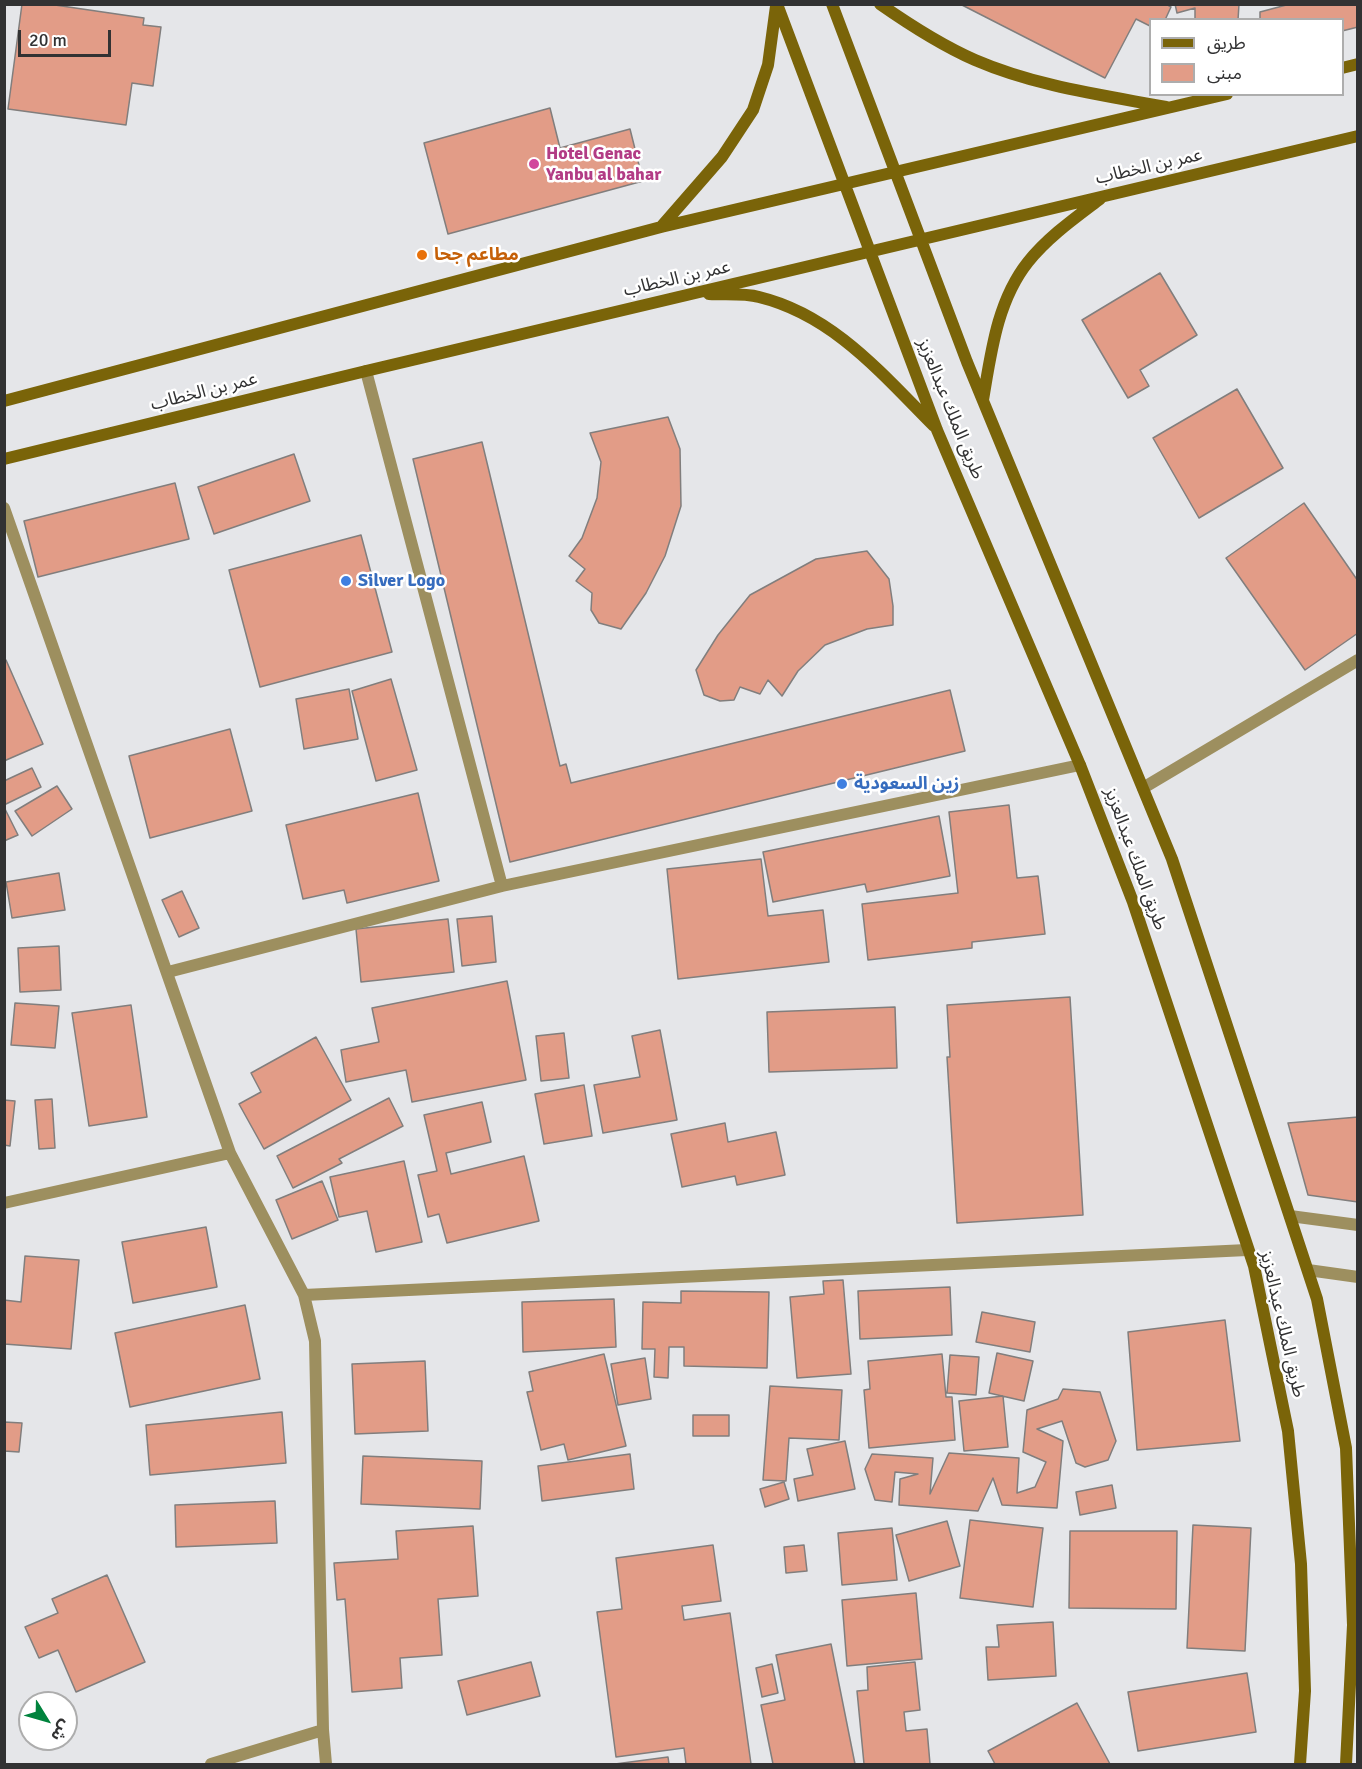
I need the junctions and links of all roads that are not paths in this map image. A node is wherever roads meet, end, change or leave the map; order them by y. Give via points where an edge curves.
1 (776, 4) edge
2 (832, 4) edge
3 (880, 4) edge
4 (1219, 96) edge
5 (1170, 108) junction
6 (1358, 136) edge
7 (895, 172) junction
8 (844, 184) junction
9 (1104, 196) junction
10 (661, 227) junction
11 (921, 240) junction
12 (869, 252) junction
13 (693, 294) junction
14 (366, 371) junction
15 (4, 401) edge
16 (983, 401) junction
17 (937, 430) junction
18 (4, 459) edge
19 (4, 508) edge
20 (1358, 660) edge
21 (1080, 765) junction
22 (1143, 788) junction
23 (502, 886) junction
24 (168, 972) junction
25 (230, 1153) junction
26 (4, 1203) edge
27 (1290, 1216) junction
28 (1358, 1226) edge
29 (1247, 1250) junction
30 (1308, 1270) junction
31 (1358, 1277) edge
32 (304, 1295) junction
33 (323, 1730) junction
34 (211, 1764) edge
35 (326, 1764) edge
36 (1300, 1764) edge
37 (1346, 1764) edge

1 - 8 street, طريق الملك عبدالعزيز
1 - 10 street via 768,65 753,110 722,157
2 - 7 street, طريق الملك عبدالعزيز
3 - 5 street via 944,45 1011,73 1068,89
4 - 5 street
5 - 7 street
6 - 9 street, عمر بن الخطاب
7 - 8 street
7 - 11 street, طريق الملك عبدالعزيز
8 - 10 street
8 - 12 street, طريق الملك عبدالعزيز
9 - 11 street, عمر بن الخطاب
9 - 16 street via 1053,236 1027,263 993,337
10 - 15 street
11 - 12 street, عمر بن الخطاب
11 - 16 street, طريق الملك عبدالعزيز
12 - 13 street, عمر بن الخطاب
12 - 17 street, طريق الملك عبدالعزيز
13 - 14 street, عمر بن الخطاب
13 - 17 street via 757,296 789,306 826,326 864,355
14 - 18 street, عمر بن الخطاب
14 - 23 street
16 - 22 street, طريق الملك عبدالعزيز
17 - 21 street, طريق الملك عبدالعزيز
19 - 24 street
20 - 22 street
21 - 23 street
21 - 29 street, طريق الملك عبدالعزيز via 1133,902
22 - 27 street, طريق الملك عبدالعزيز via 1172,859
23 - 24 street
24 - 25 street
25 - 26 street
25 - 32 street
27 - 28 street
27 - 30 street, طريق الملك عبدالعزيز
29 - 32 street
29 - 36 street, طريق الملك عبدالعزيز via 1254,1266 1288,1431 1299,1542 1305,1691
30 - 31 street
30 - 37 street, طريق الملك عبدالعزيز via 1346,1448 1353,1625
32 - 33 street via 315,1341
33 - 34 street
33 - 35 street

